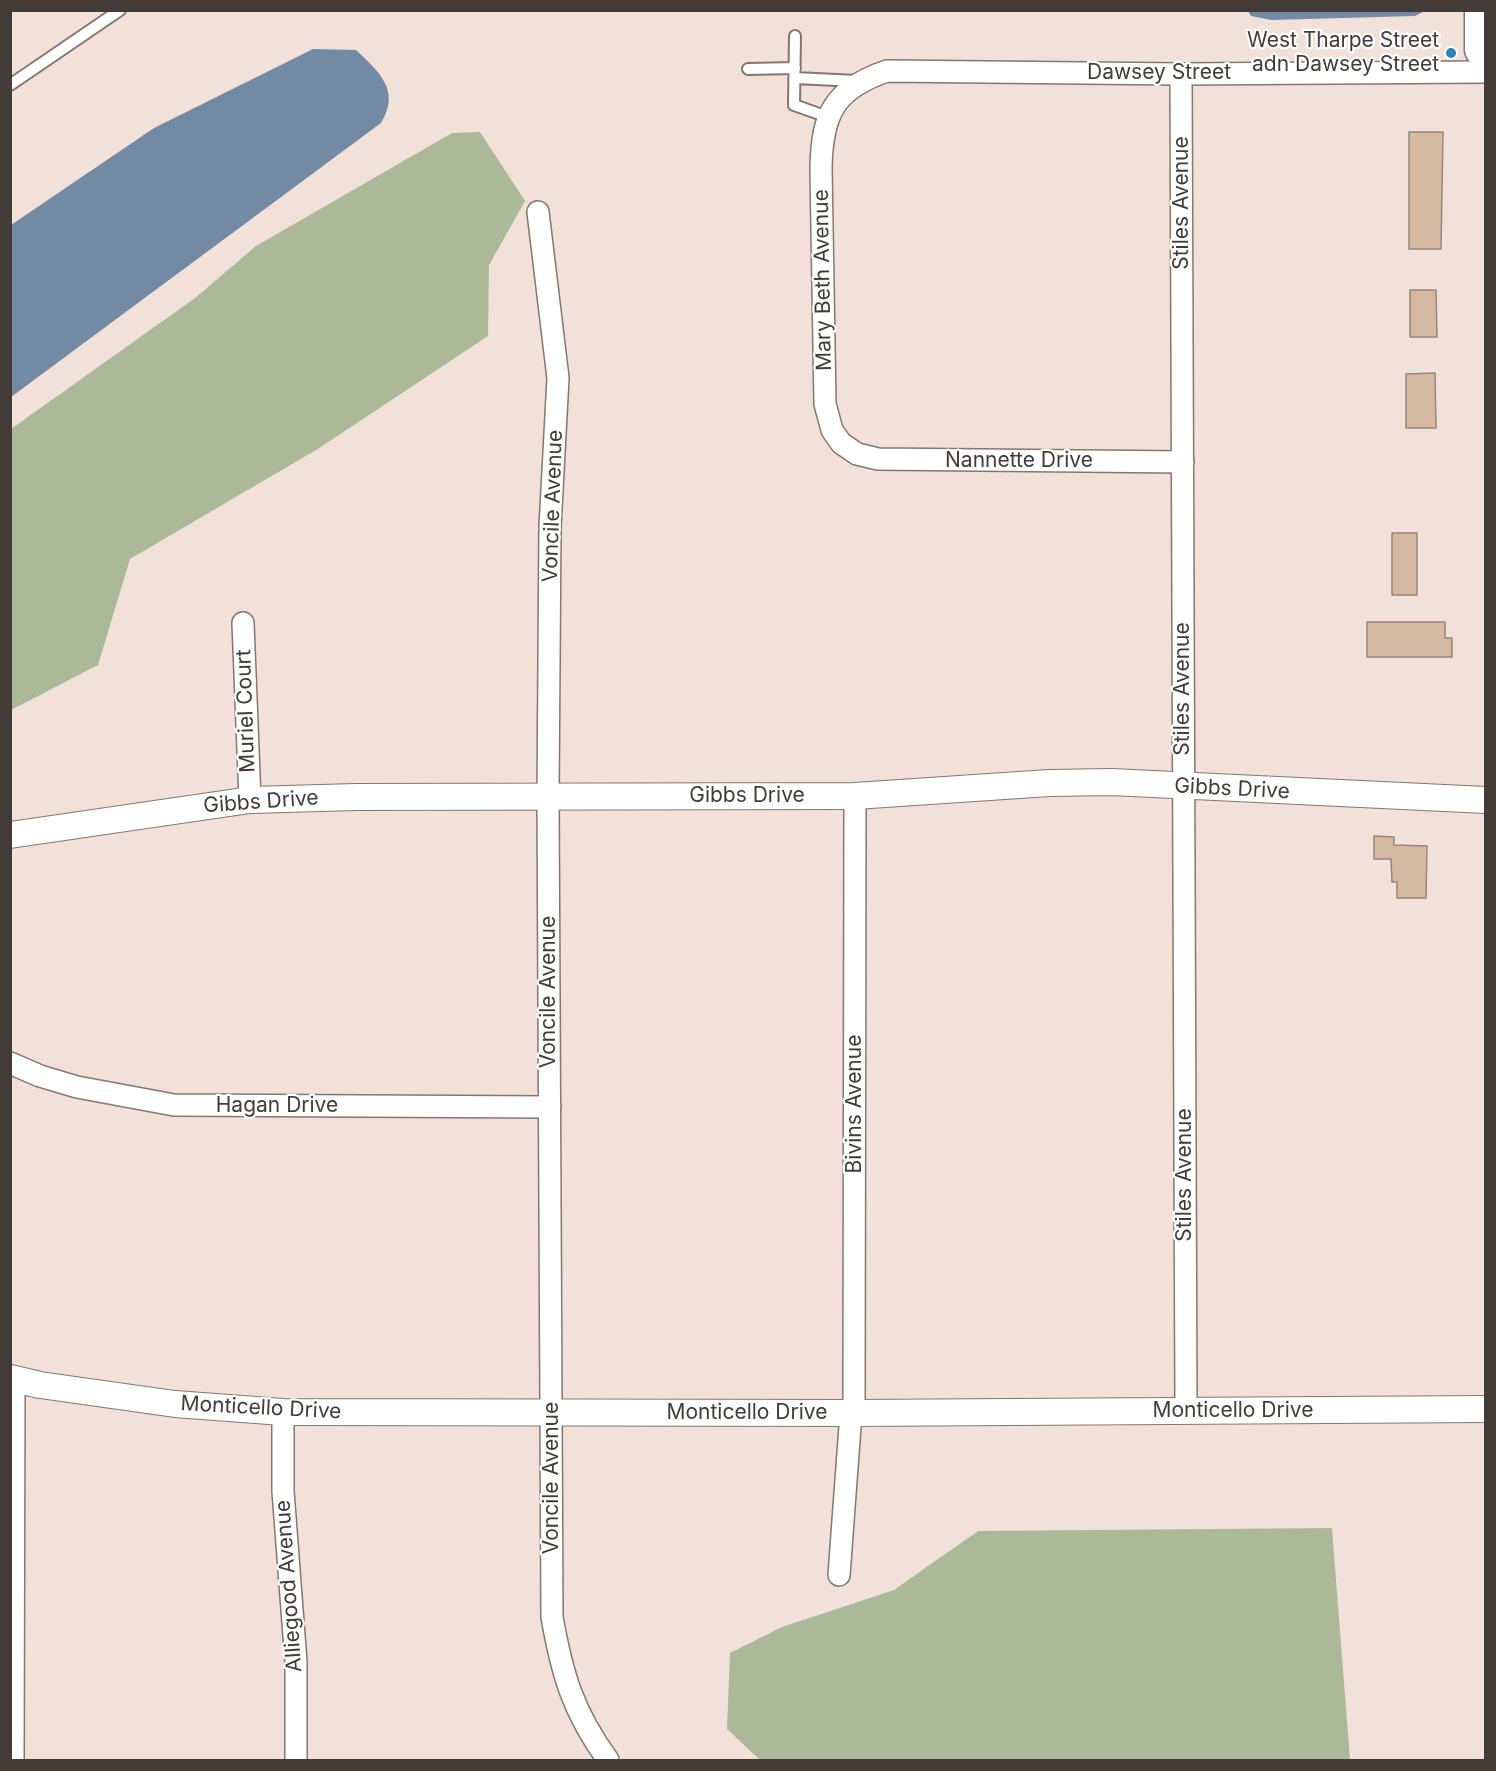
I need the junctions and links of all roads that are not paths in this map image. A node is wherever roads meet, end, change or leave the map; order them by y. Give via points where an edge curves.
1 (120, 10) edge
2 (1480, 10) edge
3 (795, 36) dead end
4 (1485, 58) edge
5 (748, 69) dead end
6 (1485, 72) edge
7 (795, 73) junction
8 (1181, 74) junction
9 (860, 81) junction
10 (10, 85) edge
11 (840, 98) joint
12 (828, 117) junction
13 (538, 212) dead end
14 (857, 454) joint
15 (1183, 462) junction
16 (243, 623) dead end
17 (1184, 787) junction
18 (548, 796) junction
19 (855, 796) junction
20 (249, 800) junction
21 (1485, 800) edge
22 (10, 835) edge
23 (10, 1063) edge
24 (550, 1107) junction
25 (12, 1379) edge
26 (1485, 1409) edge
27 (1186, 1411) junction
28 (284, 1412) junction
29 (552, 1413) junction
30 (853, 1413) junction
31 (839, 1575) dead end
32 (13, 1761) edge
33 (296, 1761) edge
34 (608, 1761) edge

1 - 10 lane
2 - 4 main road via 1480,50
3 - 7 lane
5 - 7 lane
6 - 8 street, Dawsey Street
7 - 9 lane
7 - 12 lane via 794,105
8 - 9 street, Dawsey Street via 887,71
8 - 15 street, Stiles Avenue
9 - 11 street, Dawsey Street
11 - 12 street, Mary Beth Avenue
12 - 14 street, Mary Beth Avenue via 822,138 821,168 825,404 832,430 841,443
13 - 18 street, Voncile Avenue via 558,378 550,527
14 - 15 street, Nannette Drive via 910,461
15 - 17 street, Stiles Avenue
16 - 20 street, Muriel Court
17 - 19 street, Gibbs Drive via 1049,783
17 - 21 street, Gibbs Drive
17 - 27 street, Stiles Avenue
18 - 19 street, Gibbs Drive
18 - 20 street, Gibbs Drive
18 - 24 street, Voncile Avenue
19 - 30 street, Bivins Avenue
20 - 22 street, Gibbs Drive
23 - 24 street, Hagan Drive via 77,1087 174,1106
24 - 29 street, Voncile Avenue
25 - 28 street, Monticello Drive via 175,1404
25 - 32 street
26 - 27 street, Monticello Drive
27 - 30 street, Monticello Drive
28 - 29 street, Monticello Drive
28 - 33 street, Alliegood Avenue via 282,1491 296,1662
29 - 30 street, Monticello Drive
29 - 34 street, Voncile Avenue via 552,1617 562,1671 576,1710
30 - 31 street, Bivins Avenue

